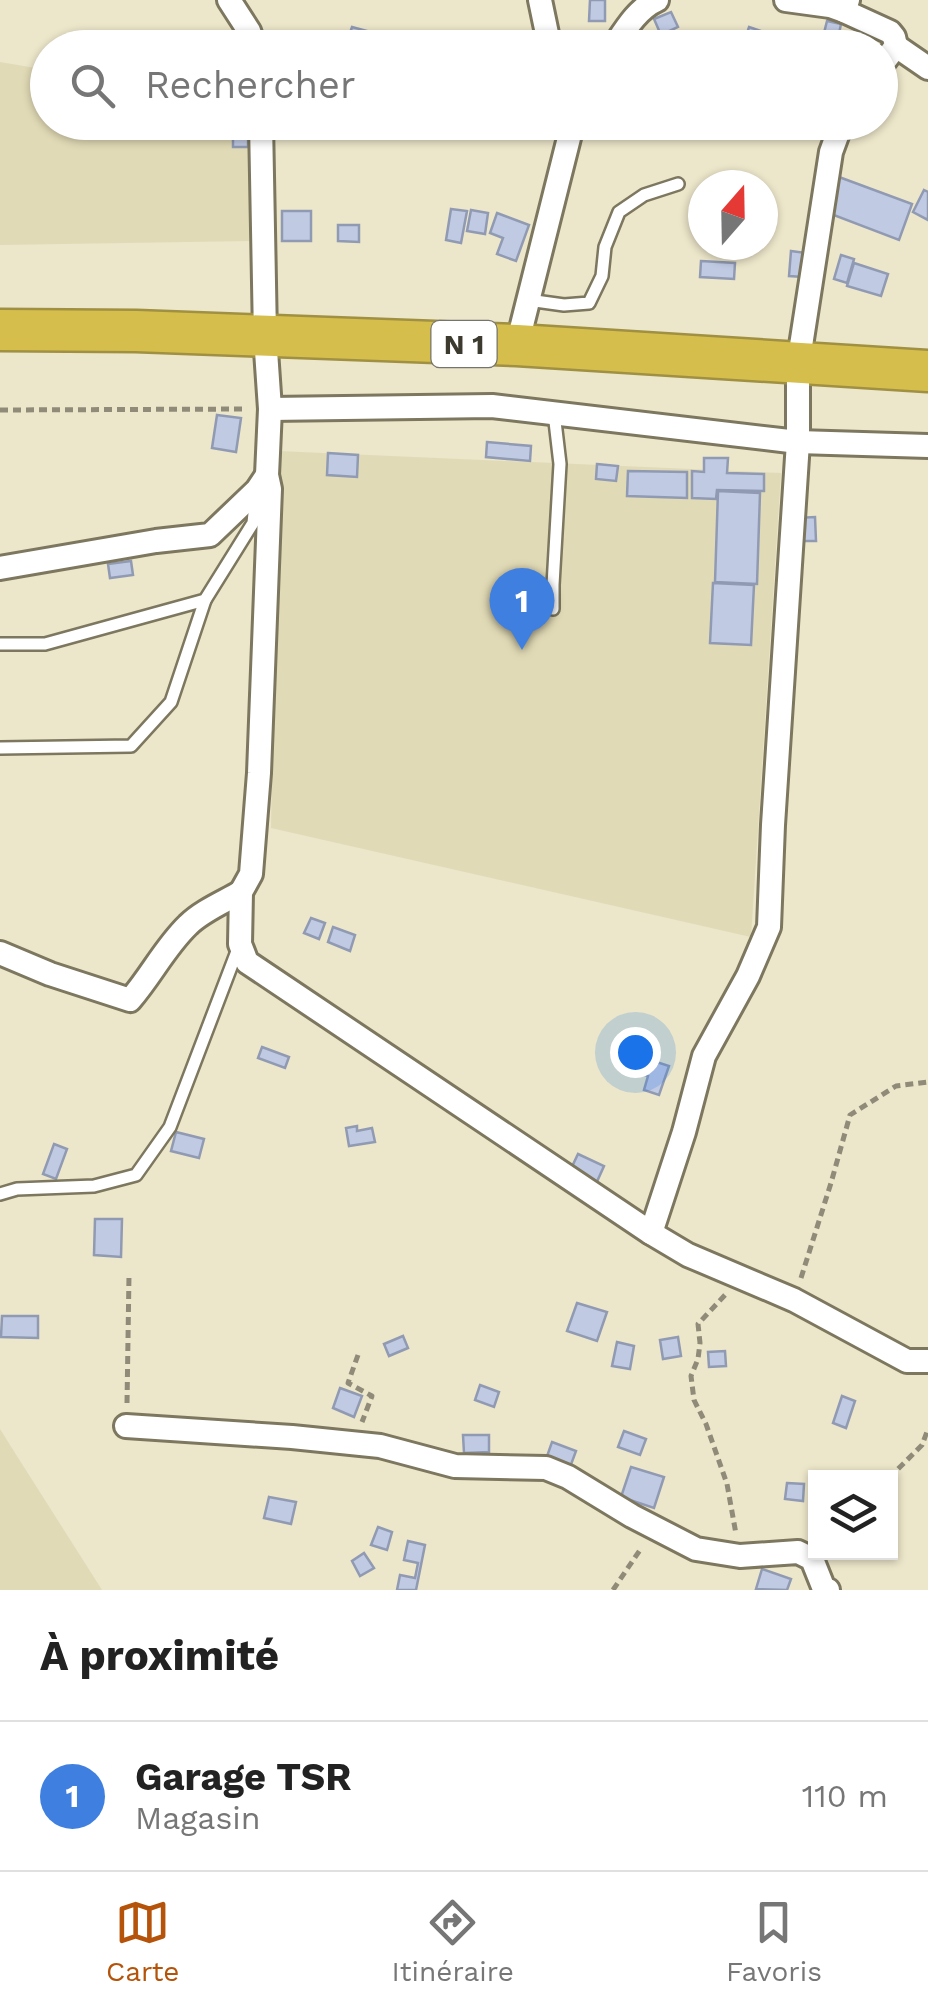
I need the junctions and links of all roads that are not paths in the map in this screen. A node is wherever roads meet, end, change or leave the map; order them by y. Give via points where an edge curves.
1 (229, 0) edge
2 (540, 0) edge
3 (657, 0) edge
4 (786, 0) edge
5 (846, 5) edge
6 (248, 30) edge
7 (546, 30) edge
8 (625, 30) edge
9 (887, 30) edge
10 (898, 47) edge
11 (928, 68) edge
12 (260, 140) edge
13 (568, 140) edge
14 (835, 140) edge
15 (678, 184) dead end
16 (528, 300) junction
17 (0, 330) edge
18 (265, 336) junction
19 (517, 345) junction
20 (798, 365) junction
21 (928, 372) edge
22 (270, 409) junction
23 (554, 413) junction
24 (798, 442) junction
25 (928, 446) edge
26 (262, 482) junction
27 (0, 568) edge
28 (205, 600) junction
29 (553, 609) dead end
30 (0, 644) edge
31 (0, 748) edge
32 (241, 892) junction
33 (240, 944) junction
34 (0, 953) edge
35 (0, 1194) edge
36 (651, 1232) junction
37 (928, 1361) edge
38 (126, 1426) road end
39 (819, 1587) edge

1 - 6 street
2 - 7 street
3 - 8 street
4 - 5 street
5 - 9 street
10 - 11 street
12 - 18 street
13 - 16 street
14 - 20 street
15 - 16 lane via 619,212 588,303
16 - 19 street
17 - 18 highway, N 1
18 - 19 highway, N 1
18 - 22 street
19 - 20 highway, N 1
20 - 21 highway, N 1
20 - 24 street
22 - 23 street via 492,406
22 - 26 street
23 - 24 street
23 - 29 lane via 560,464
24 - 25 street
24 - 36 street via 768,927 704,1056
26 - 27 street via 210,535
26 - 28 lane via 254,523
26 - 32 street via 270,490 259,773 251,874
28 - 30 lane via 45,644
28 - 31 lane via 171,702 131,746
32 - 33 street
32 - 34 street via 190,922 130,1000
33 - 35 lane via 170,1127 136,1175 94,1186
33 - 36 street via 248,962
36 - 37 street via 907,1361
38 - 39 street via 380,1446 455,1466 546,1468 696,1549 740,1556 798,1552 812,1559

